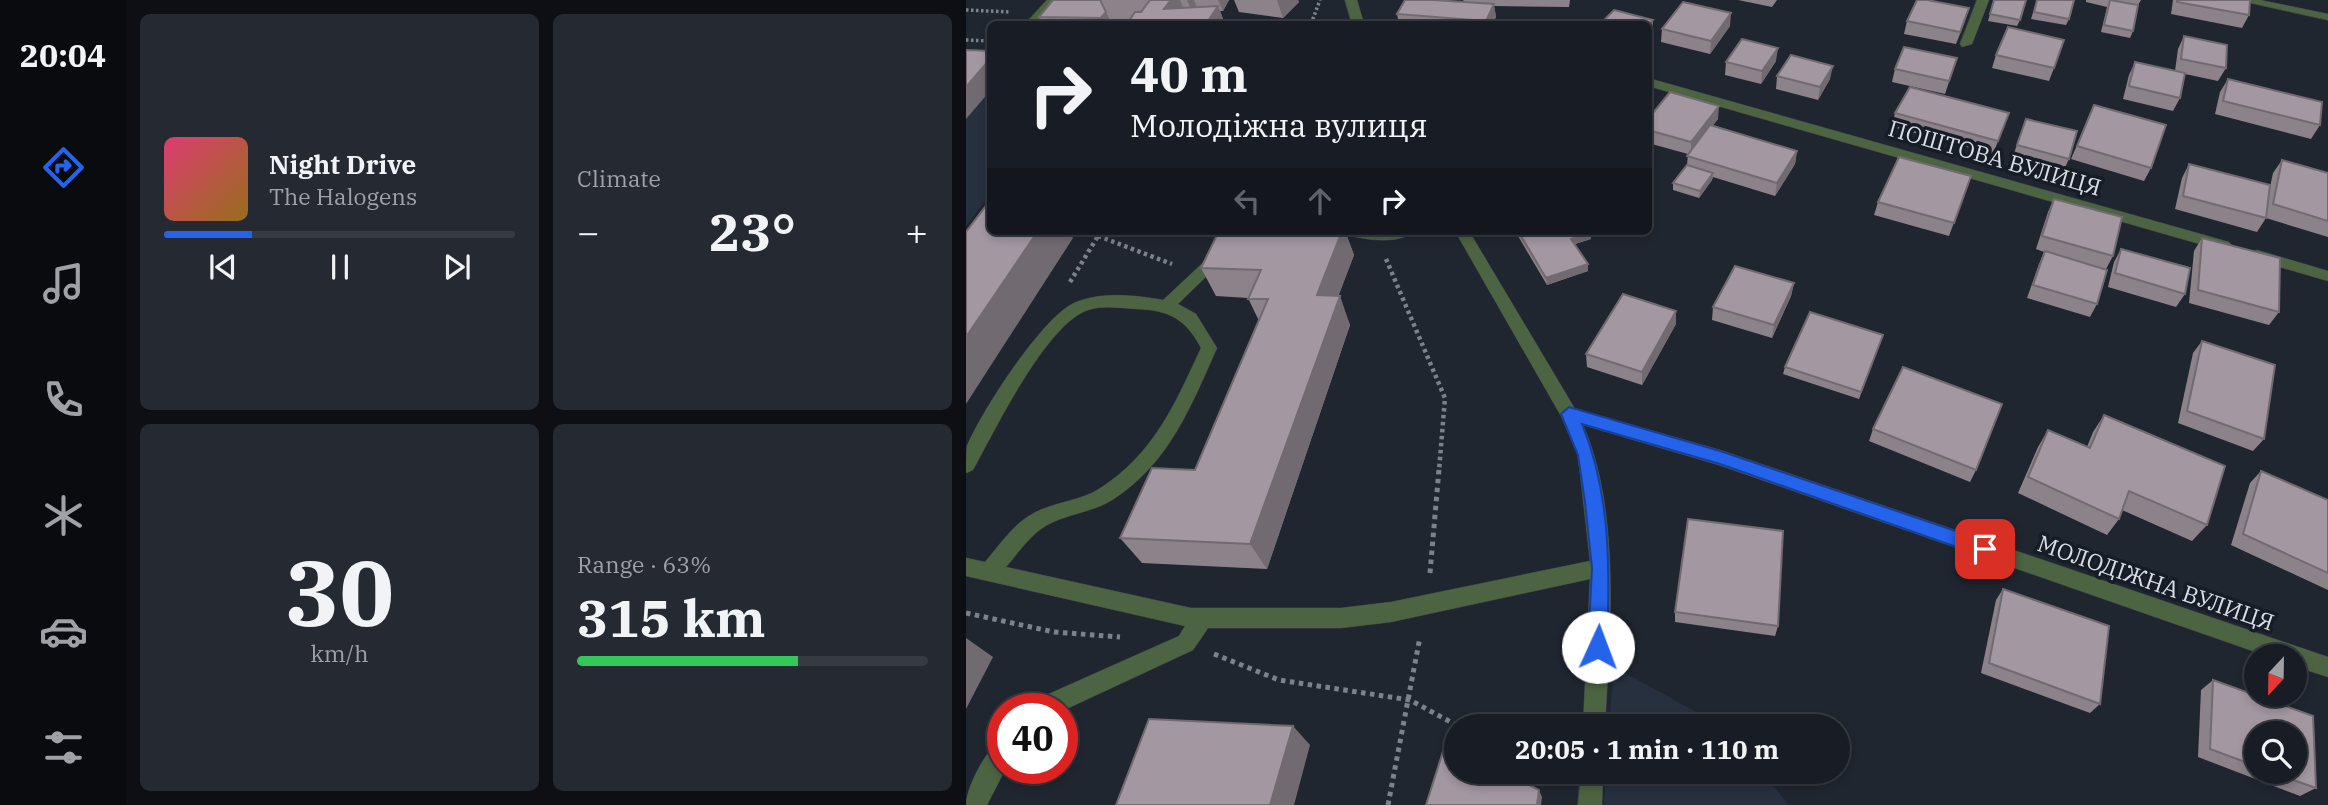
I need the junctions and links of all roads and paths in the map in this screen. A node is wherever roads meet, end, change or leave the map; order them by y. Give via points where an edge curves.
1 (1053, 0) edge
2 (1320, 0) edge
3 (1351, 0) edge
4 (1983, 0) edge
5 (2243, 0) edge
6 (966, 10) edge
7 (1040, 13) junction
8 (2328, 17) edge
9 (1033, 21) edge
10 (1312, 21) edge
11 (1357, 21) edge
12 (966, 40) edge
13 (987, 41) edge
14 (1966, 44) edge
15 (1652, 83) edge
16 (1095, 235) edge
17 (1241, 235) edge
18 (1372, 235) edge
19 (1383, 235) edge
20 (1464, 235) edge
21 (1098, 236) junction
22 (1377, 236) junction
23 (1199, 274) junction
24 (2328, 276) edge
25 (1082, 284) dead end
26 (1168, 303) junction
27 (1569, 414) junction
28 (966, 465) edge
29 (966, 567) edge
30 (1601, 568) junction
31 (990, 571) junction
32 (1430, 575) junction
33 (1418, 577) dead end
34 (1425, 605) junction
35 (1203, 618) junction
36 (2328, 667) edge
37 (1076, 693) edge
38 (1595, 714) edge
39 (987, 778) edge
40 (1591, 784) edge
41 (975, 805) edge
42 (1388, 805) edge
43 (1590, 805) edge

1 - 7 street
2 - 10 path
3 - 11 street
4 - 14 street
5 - 8 street
6 - 7 path
7 - 9 street
12 - 13 path
15 - 24 street, ПОШТОВА ВУЛИЦЯ
16 - 21 path
17 - 23 street
18 - 22 street
19 - 22 street
20 - 27 street
21 - 23 path
21 - 25 path via 1069,284
22 - 32 path via 1445,398
23 - 26 street
26 - 28 street via 1105,302 1077,309 1047,334
26 - 31 street via 1197,325 1209,348 1174,425 1148,458 1105,495 1040,519
27 - 30 street via 1587,455
27 - 36 street, МОЛОДІЖНА ВУЛИЦЯ via 1720,458
29 - 31 street
30 - 34 street
30 - 38 street
31 - 35 street
32 - 33 path
32 - 34 path
34 - 35 street via 1341,618
34 - 42 path
35 - 37 street via 1186,643
39 - 41 street
40 - 43 street

